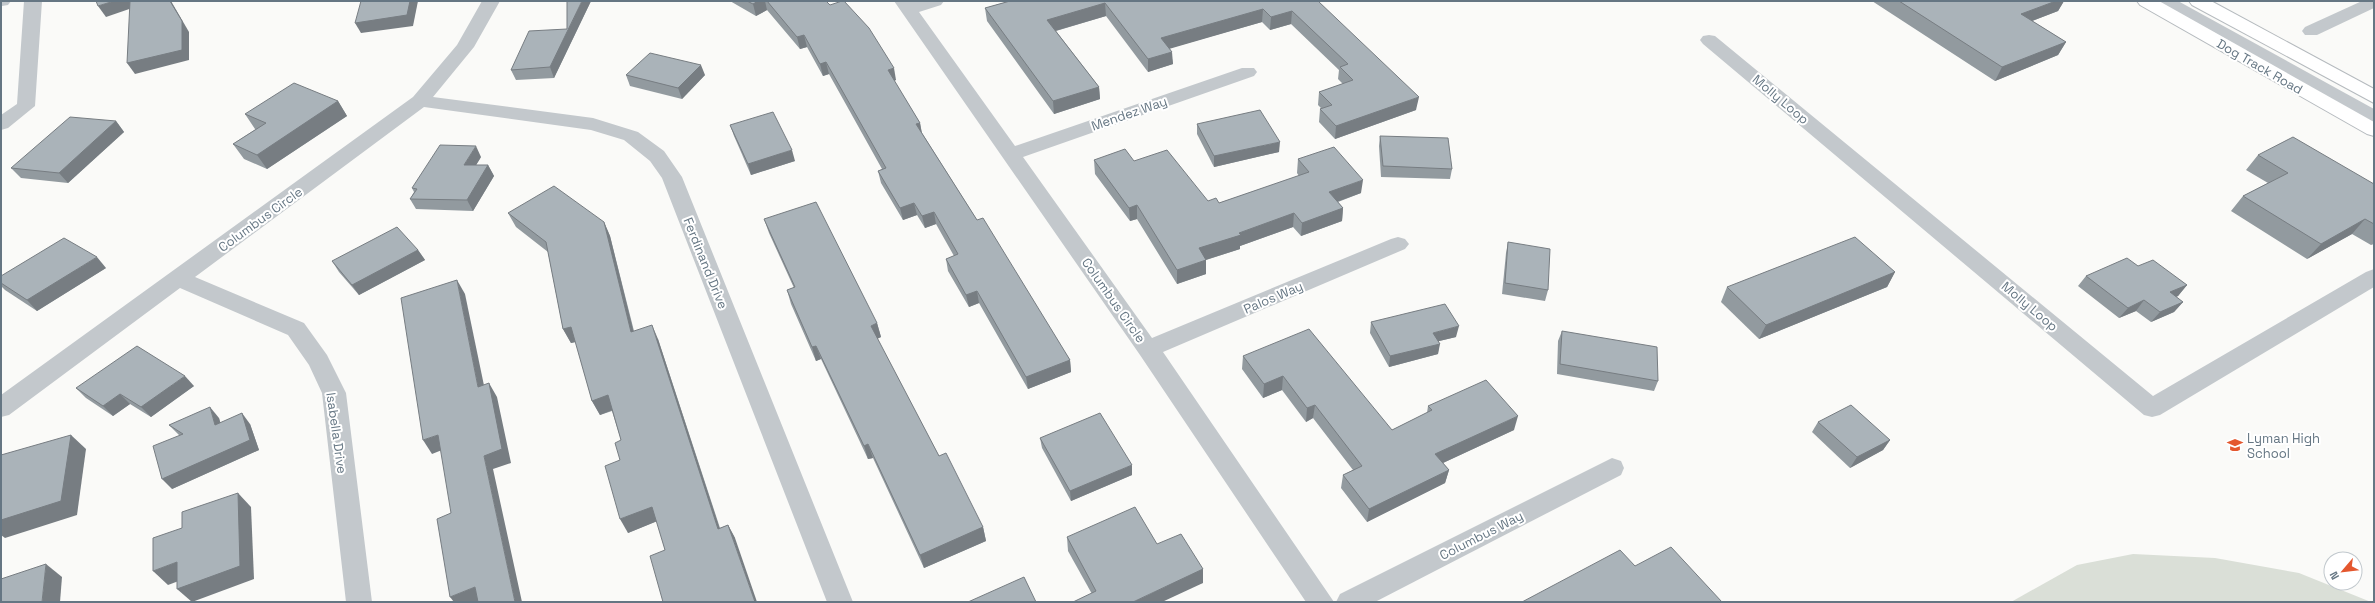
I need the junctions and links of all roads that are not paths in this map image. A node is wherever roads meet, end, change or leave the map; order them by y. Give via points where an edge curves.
1 (33, 1) edge
2 (490, 1) edge
3 (935, 1) edge
4 (2146, 1) edge
5 (2165, 1) edge
6 (2198, 1) edge
7 (2374, 2) edge
8 (906, 5) edge
9 (2311, 31) dead end
10 (1709, 40) dead end
11 (1248, 72) dead end
12 (2374, 97) edge
13 (420, 101) junction
14 (2374, 117) edge
15 (1, 124) edge
16 (2374, 130) edge
17 (1011, 154) junction
18 (1398, 244) dead end
19 (2374, 277) edge
20 (179, 279) junction
21 (1148, 349) junction
22 (1, 408) edge
23 (1612, 468) dead end
24 (359, 602) edge
25 (840, 602) edge
26 (1321, 602) edge
27 (1349, 602) edge

1 - 15 street via 26,106
2 - 13 street, Columbus Circle via 465,46
3 - 8 street
4 - 16 main road, Dog Track Road
5 - 14 street
6 - 12 main road, Dog Track Road
7 - 9 street
8 - 17 street, Columbus Circle
10 - 19 street, Molly Loop via 2152,408
11 - 17 street, Mendez Way
13 - 20 street, Columbus Circle
13 - 25 street, Ferdinand Drive via 593,124 631,136 657,156 672,177
17 - 21 street, Columbus Circle
18 - 21 street, Palos Way
20 - 22 street, Columbus Circle
20 - 24 street, Isabella Drive via 296,329 318,361 334,393
21 - 26 street, Columbus Circle
23 - 27 street, Columbus Way

